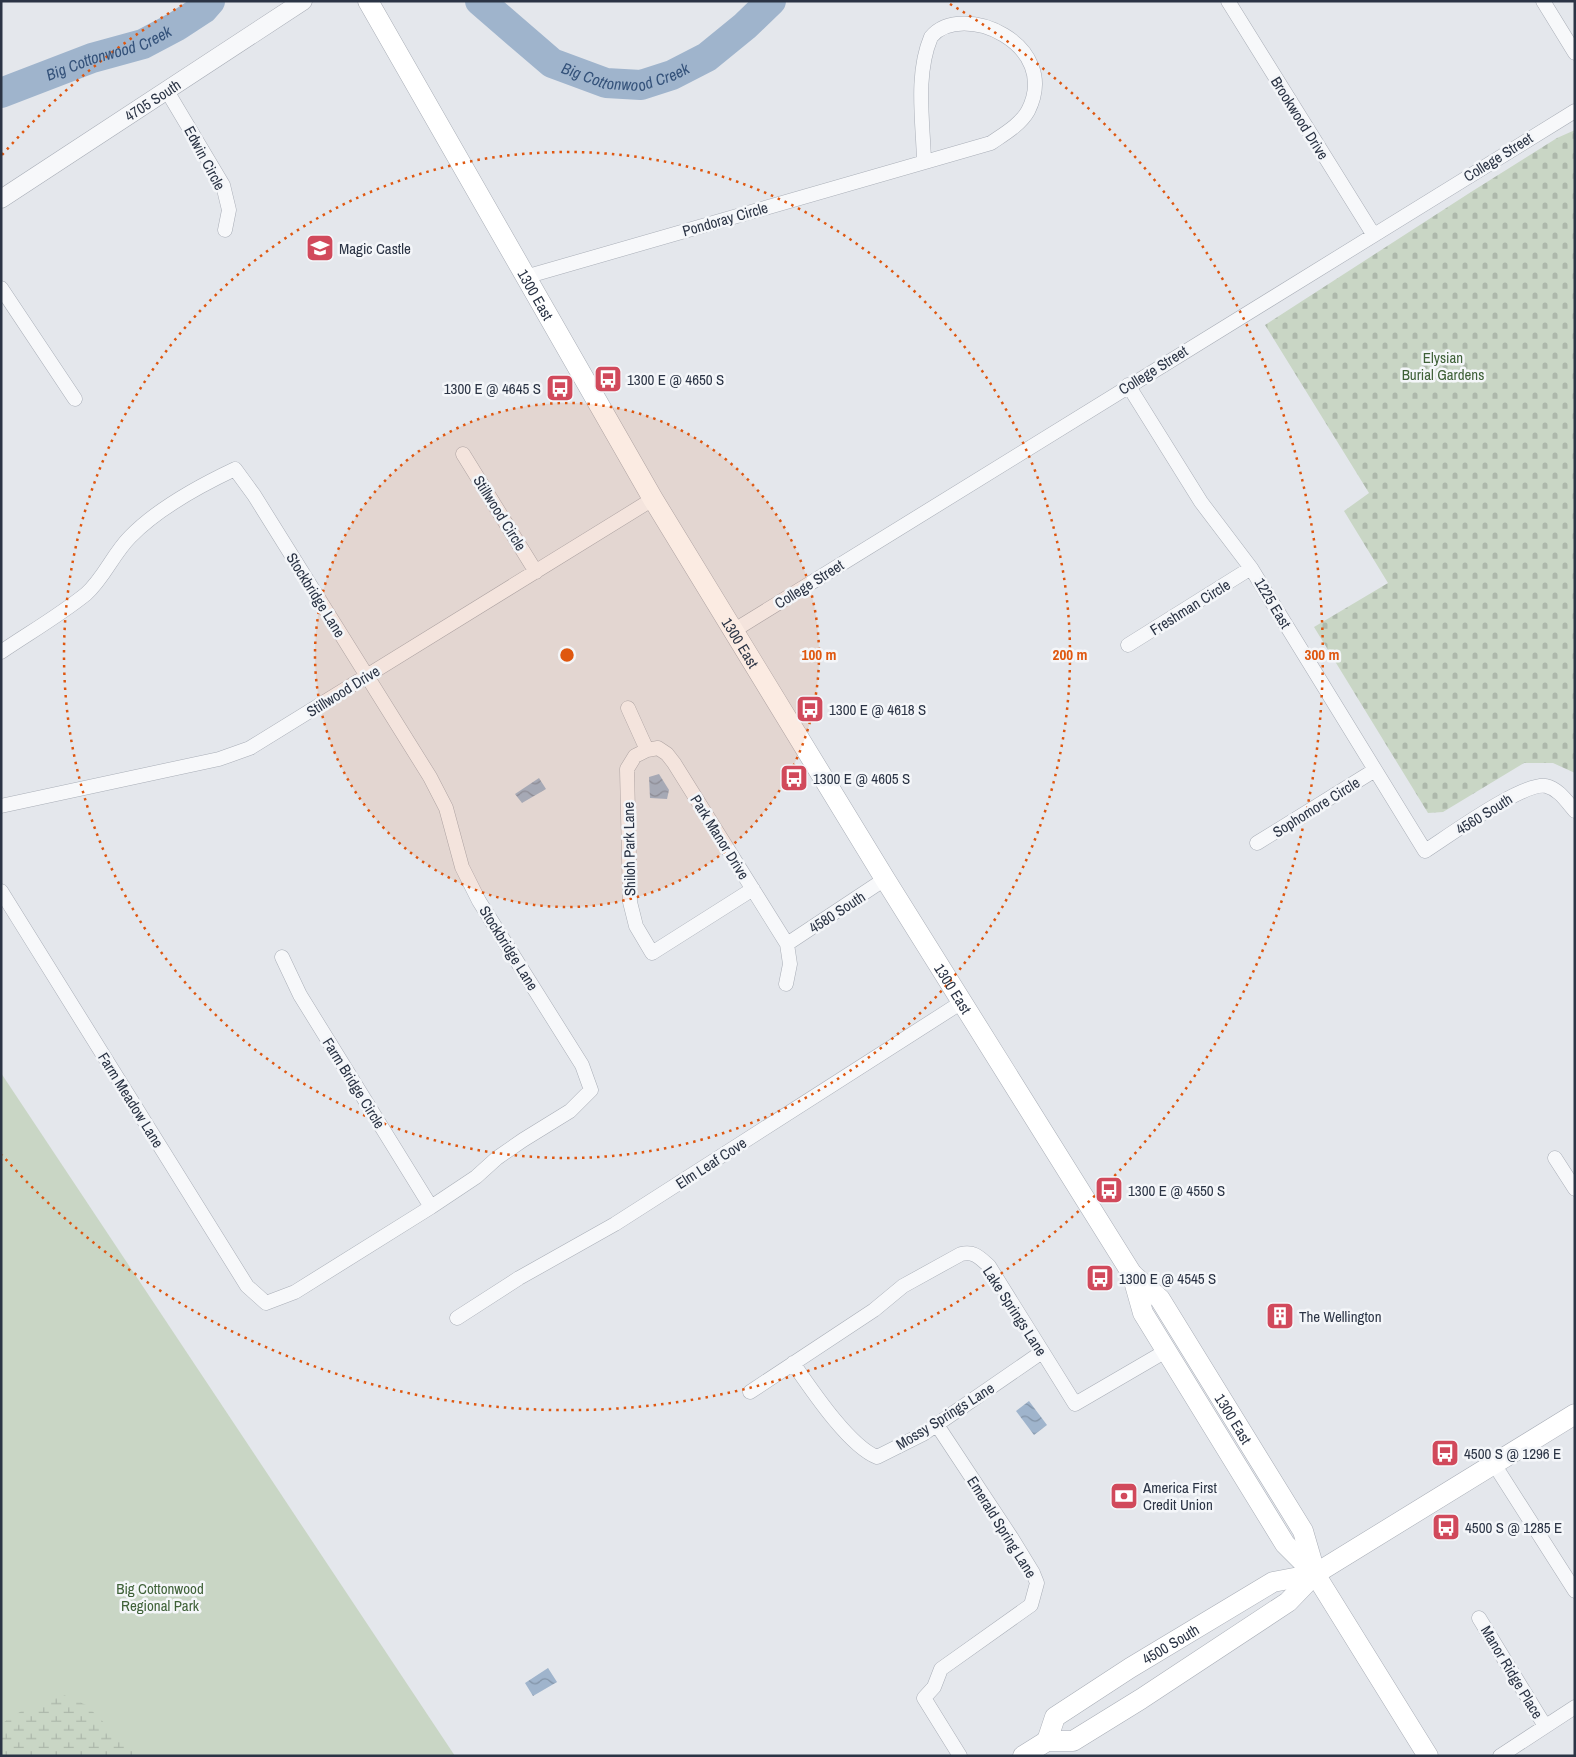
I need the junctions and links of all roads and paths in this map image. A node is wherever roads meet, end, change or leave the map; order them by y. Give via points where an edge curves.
1 (304, 1) edge
2 (368, 1) edge
3 (1228, 1) edge
4 (1543, 1) edge
5 (949, 12) dead end
6 (1002, 19) dead end
7 (1575, 53) edge
8 (167, 91) junction
9 (1575, 111) edge
10 (924, 161) junction
11 (1, 199) edge
12 (225, 230) dead end
13 (1373, 234) junction
14 (525, 277) junction
15 (1, 288) edge
16 (1128, 385) junction
17 (75, 399) dead end
18 (463, 454) dead end
19 (653, 499) junction
20 (1252, 568) junction
21 (536, 572) junction
22 (733, 631) junction
23 (1128, 645) dead end
24 (1, 652) edge
25 (367, 676) junction
26 (628, 708) dead end
27 (646, 750) junction
28 (1375, 770) junction
29 (1, 806) edge
30 (1575, 811) edge
31 (1257, 843) dead end
32 (1425, 850) joint
33 (885, 879) junction
34 (753, 889) junction
35 (1, 892) edge
36 (787, 944) junction
37 (282, 957) dead end
38 (786, 984) dead end
39 (962, 1002) junction
40 (1555, 1158) dead end
41 (1575, 1189) edge
42 (431, 1206) junction
43 (1132, 1274) junction
44 (266, 1303) joint
45 (457, 1318) dead end
46 (1166, 1351) junction
47 (1042, 1352) junction
48 (793, 1363) junction
49 (750, 1392) dead end
50 (1575, 1414) edge
51 (937, 1424) junction
52 (1494, 1464) junction
53 (1315, 1574) junction
54 (1575, 1591) edge
55 (1479, 1618) dead end
56 (1575, 1707) edge
57 (1545, 1726) junction
58 (1046, 1741) junction
59 (960, 1756) edge
60 (1023, 1756) edge
61 (1428, 1756) edge
62 (1500, 1756) edge

1 - 8 street, 4705 South
2 - 14 main road, 1300 East
3 - 13 street, Brookwood Drive
4 - 7 street
5 - 10 street via 930,37 921,78
6 - 10 street, Pondoray Circle via 1016,30 1034,64 1036,80 1028,111 1015,127 991,143
8 - 11 street, 4705 South
8 - 12 street, Edwin Circle via 223,184 229,210
9 - 13 street, College Street
10 - 14 street, Pondoray Circle
13 - 16 street, College Street
14 - 19 main road, 1300 East
15 - 17 street
16 - 20 street, 1225 East via 1202,502
16 - 22 street, College Street
18 - 21 street, Stillwood Circle
19 - 21 street, Stillwood Drive
19 - 22 main road, 1300 East
20 - 23 street, Freshman Circle
20 - 28 street, 1225 East
21 - 25 street, Stillwood Drive
22 - 33 main road, 1300 East
24 - 25 street, Stockbridge Lane via 85,594 130,537 152,518 207,482 235,469 254,494
25 - 29 street, Stillwood Drive via 291,724 219,759
25 - 42 street, Stockbridge Lane via 446,808 462,867 479,901 582,1065 591,1090 570,1111 523,1140 476,1177
26 - 27 street
27 - 34 street, Park Manor Drive via 658,748 674,763
27 - 34 street, Shiloh Park Lane via 635,756 627,769 630,902 636,926 652,953
28 - 31 street, Sophomore Circle
28 - 32 street, 1225 East
30 - 32 street, 4560 South via 1561,794 1546,786 1530,788
33 - 36 street, 4580 South
33 - 39 main road, 1300 East
34 - 36 street, Park Manor Drive
35 - 44 street, Farm Meadow Lane via 247,1286
36 - 38 street, Park Manor Drive via 790,964
37 - 42 street, Farm Bridge Circle via 300,995
39 - 43 main road, 1300 East
39 - 45 street, Elm Leaf Cove via 615,1224
40 - 41 street
42 - 44 street, Stockbridge Lane via 295,1292
43 - 46 main road, 1300 East via 1143,1313
43 - 53 main road, 1300 East via 1160,1299 1303,1531
46 - 47 street, Lake Springs Lane via 1076,1404
46 - 53 main road, 1300 East via 1285,1544
47 - 48 street, Lake Springs Lane via 989,1266 976,1254 968,1252 903,1286 874,1310
47 - 51 street, Mossy Springs Lane
48 - 49 street, Lake Springs Lane
48 - 51 street, Mossy Springs Lane via 852,1438 868,1453 878,1457
50 - 52 main road, 4500 South
51 - 59 street, Emerald Spring Lane via 1037,1583 1030,1605 942,1669 934,1687 924,1698
52 - 53 main road, 4500 South
52 - 54 street
53 - 58 main road, 4500 South via 1288,1602 1141,1699 1073,1741
53 - 58 main road, 4500 South via 1273,1582 1130,1668 1055,1717
53 - 61 main road, 1300 East
55 - 57 street, Manor Ridge Place
56 - 57 street
57 - 62 street
58 - 60 main road

